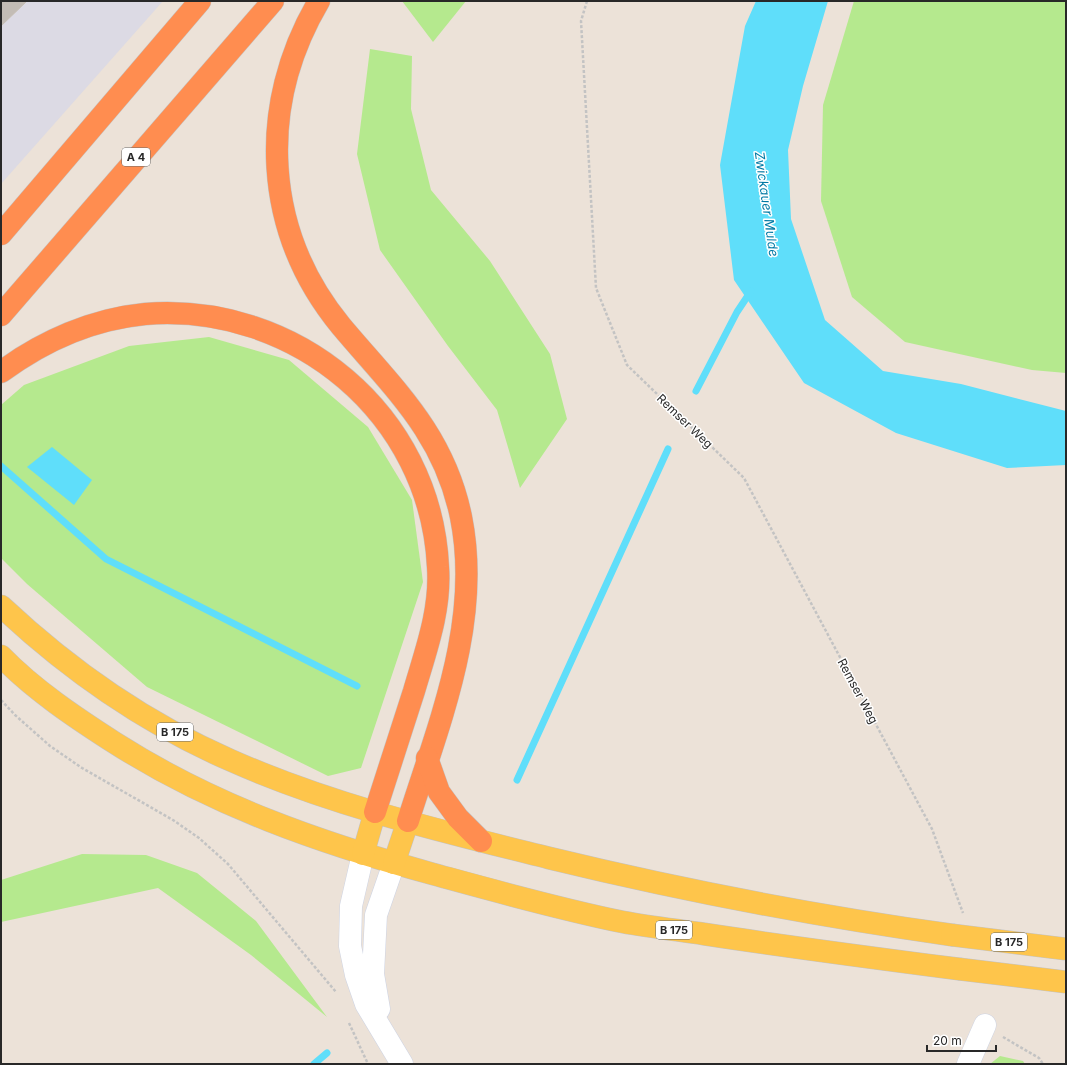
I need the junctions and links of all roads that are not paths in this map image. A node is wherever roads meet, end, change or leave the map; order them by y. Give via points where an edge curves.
1 (200, 1) edge
2 (273, 1) edge
3 (319, 1) edge
4 (1, 234) edge
5 (1, 315) edge
6 (1, 372) edge
7 (1, 606) edge
8 (1, 656) edge
9 (427, 758) junction
10 (375, 812) junction
11 (408, 821) junction
12 (481, 841) junction
13 (362, 854) junction
14 (394, 863) junction
15 (1066, 949) edge
16 (1066, 982) edge
17 (985, 1025) road end
18 (385, 1034) junction
19 (402, 1064) edge
20 (968, 1064) edge

1 - 4 highway
2 - 5 highway, A 4
3 - 9 highway via 290,62 282,92 276,152 278,183 284,213 293,244 322,300 401,394 429,435 453,487 466,544 467,602 463,631 449,689
6 - 10 highway via 48,343 95,324 138,315 175,313 236,321 294,343 345,377 367,399 404,449 417,476 428,506 438,566 438,597 431,635
7 - 10 main road, B 175 via 62,659 103,688 185,738 272,778
8 - 13 main road, B 175 via 50,698 94,729 138,758 189,786 240,810
9 - 11 highway
9 - 12 highway via 439,792 458,818
10 - 11 main road, B 175
10 - 13 main road
11 - 12 main road, B 175
11 - 14 main road
12 - 15 main road, B 175, bridge via 628,877 815,913 952,935
13 - 14 main road, B 175
13 - 18 street via 351,906 350,946 366,1004
14 - 16 main road, B 175, bridge via 623,922
14 - 18 street via 376,915 374,944 373,974
17 - 20 street
18 - 19 street

